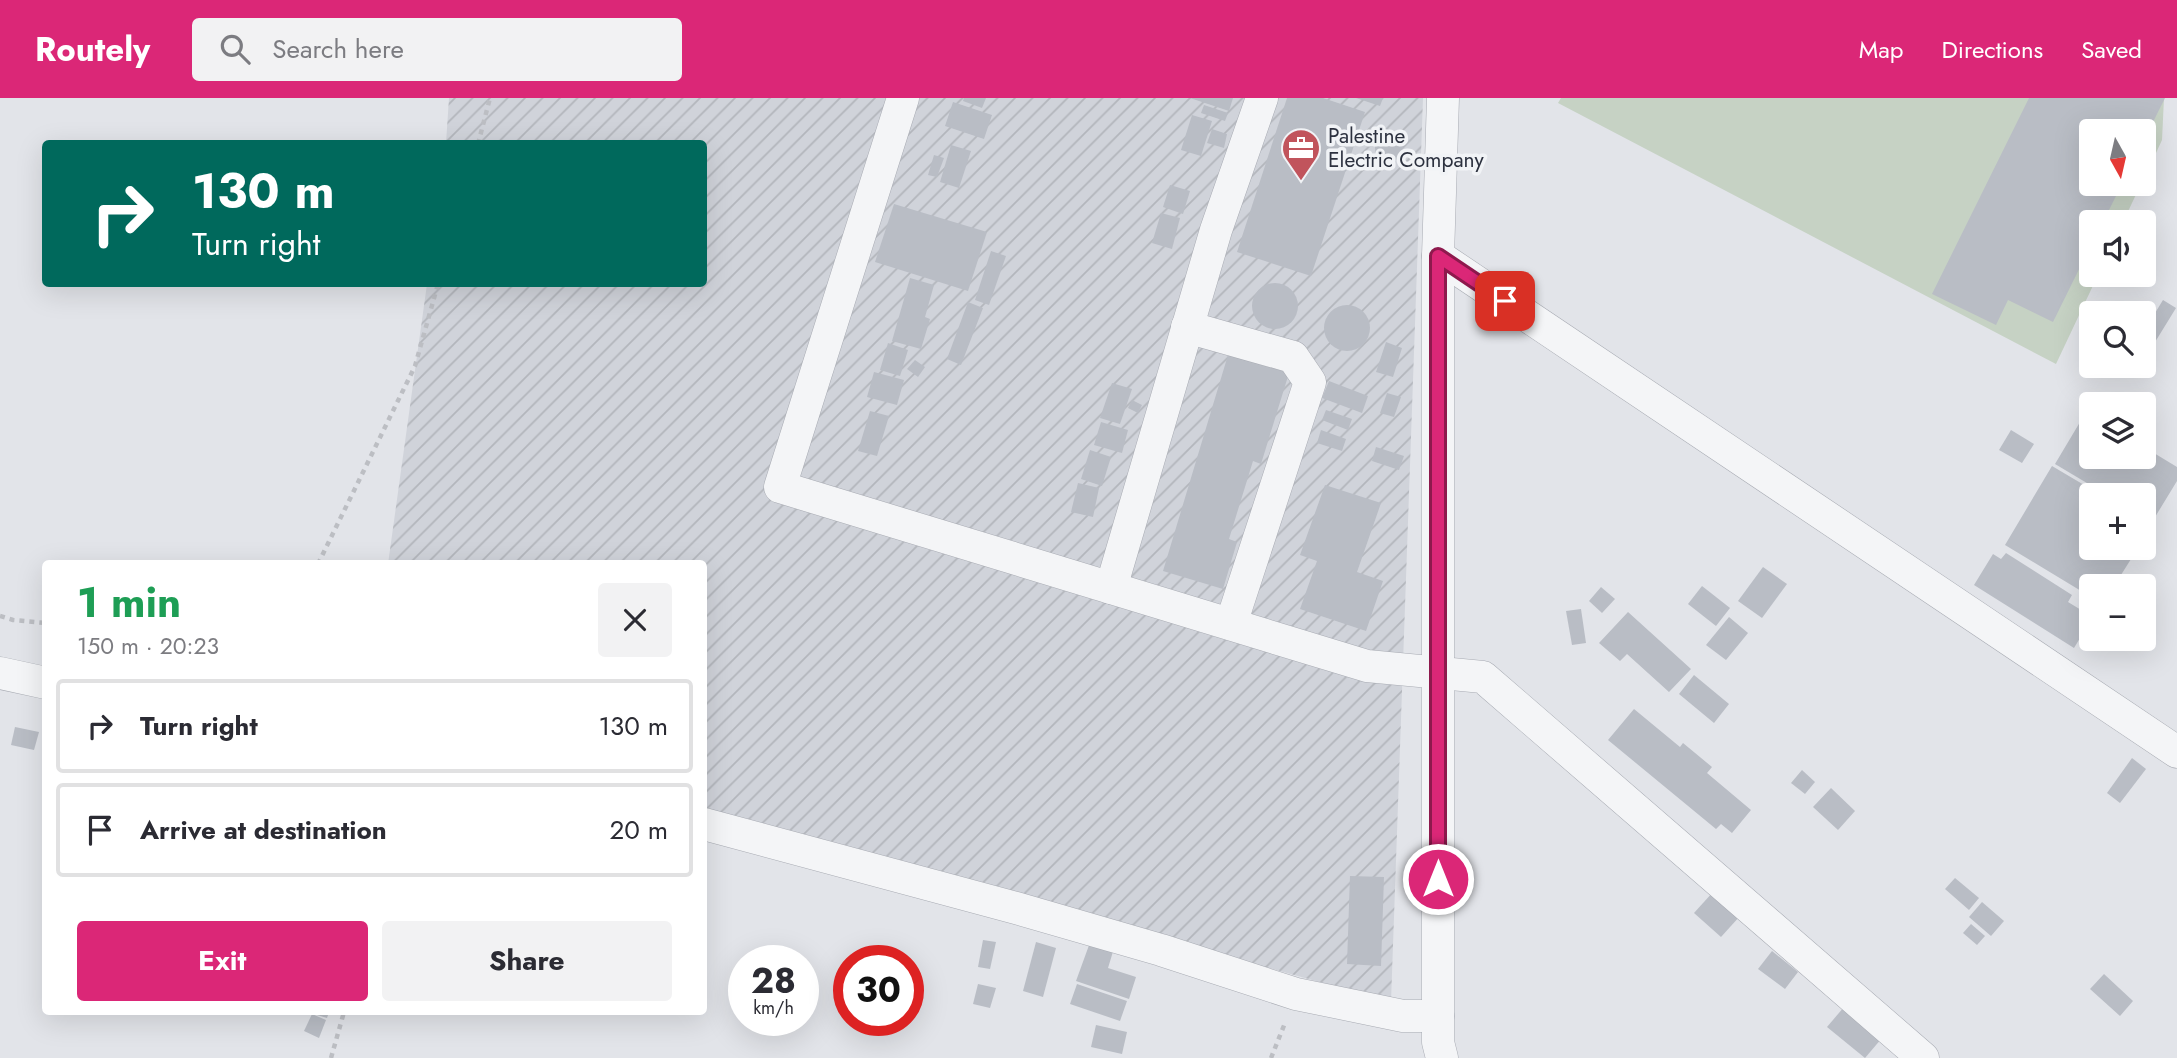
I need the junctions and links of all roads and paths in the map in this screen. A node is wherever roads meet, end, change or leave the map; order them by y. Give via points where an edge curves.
1 (490, 98) edge
2 (901, 98) edge
3 (1262, 98) edge
4 (1443, 98) edge
5 (479, 140) edge
6 (1438, 256) junction
7 (437, 287) edge
8 (1187, 327) junction
9 (320, 560) edge
10 (1111, 588) junction
11 (0, 616) edge
12 (42, 623) edge
13 (1231, 624) junction
14 (1438, 672) junction
15 (0, 673) edge
16 (42, 682) edge
17 (2177, 752) edge
18 (707, 825) edge
19 (343, 1015) edge
20 (1438, 1016) junction
21 (331, 1058) edge
22 (1442, 1058) edge
23 (1923, 1058) edge

1 - 5 path
2 - 10 street via 780,487
3 - 8 street
4 - 6 street
6 - 14 street
6 - 17 street
7 - 9 path via 415,366
8 - 10 street
8 - 13 street via 1293,357 1310,382
10 - 13 street
11 - 12 path
13 - 14 street via 1367,666
14 - 20 street
14 - 23 street via 1483,677
15 - 16 street
18 - 20 street via 1016,908 1296,994 1403,1016
19 - 21 path
20 - 22 street

